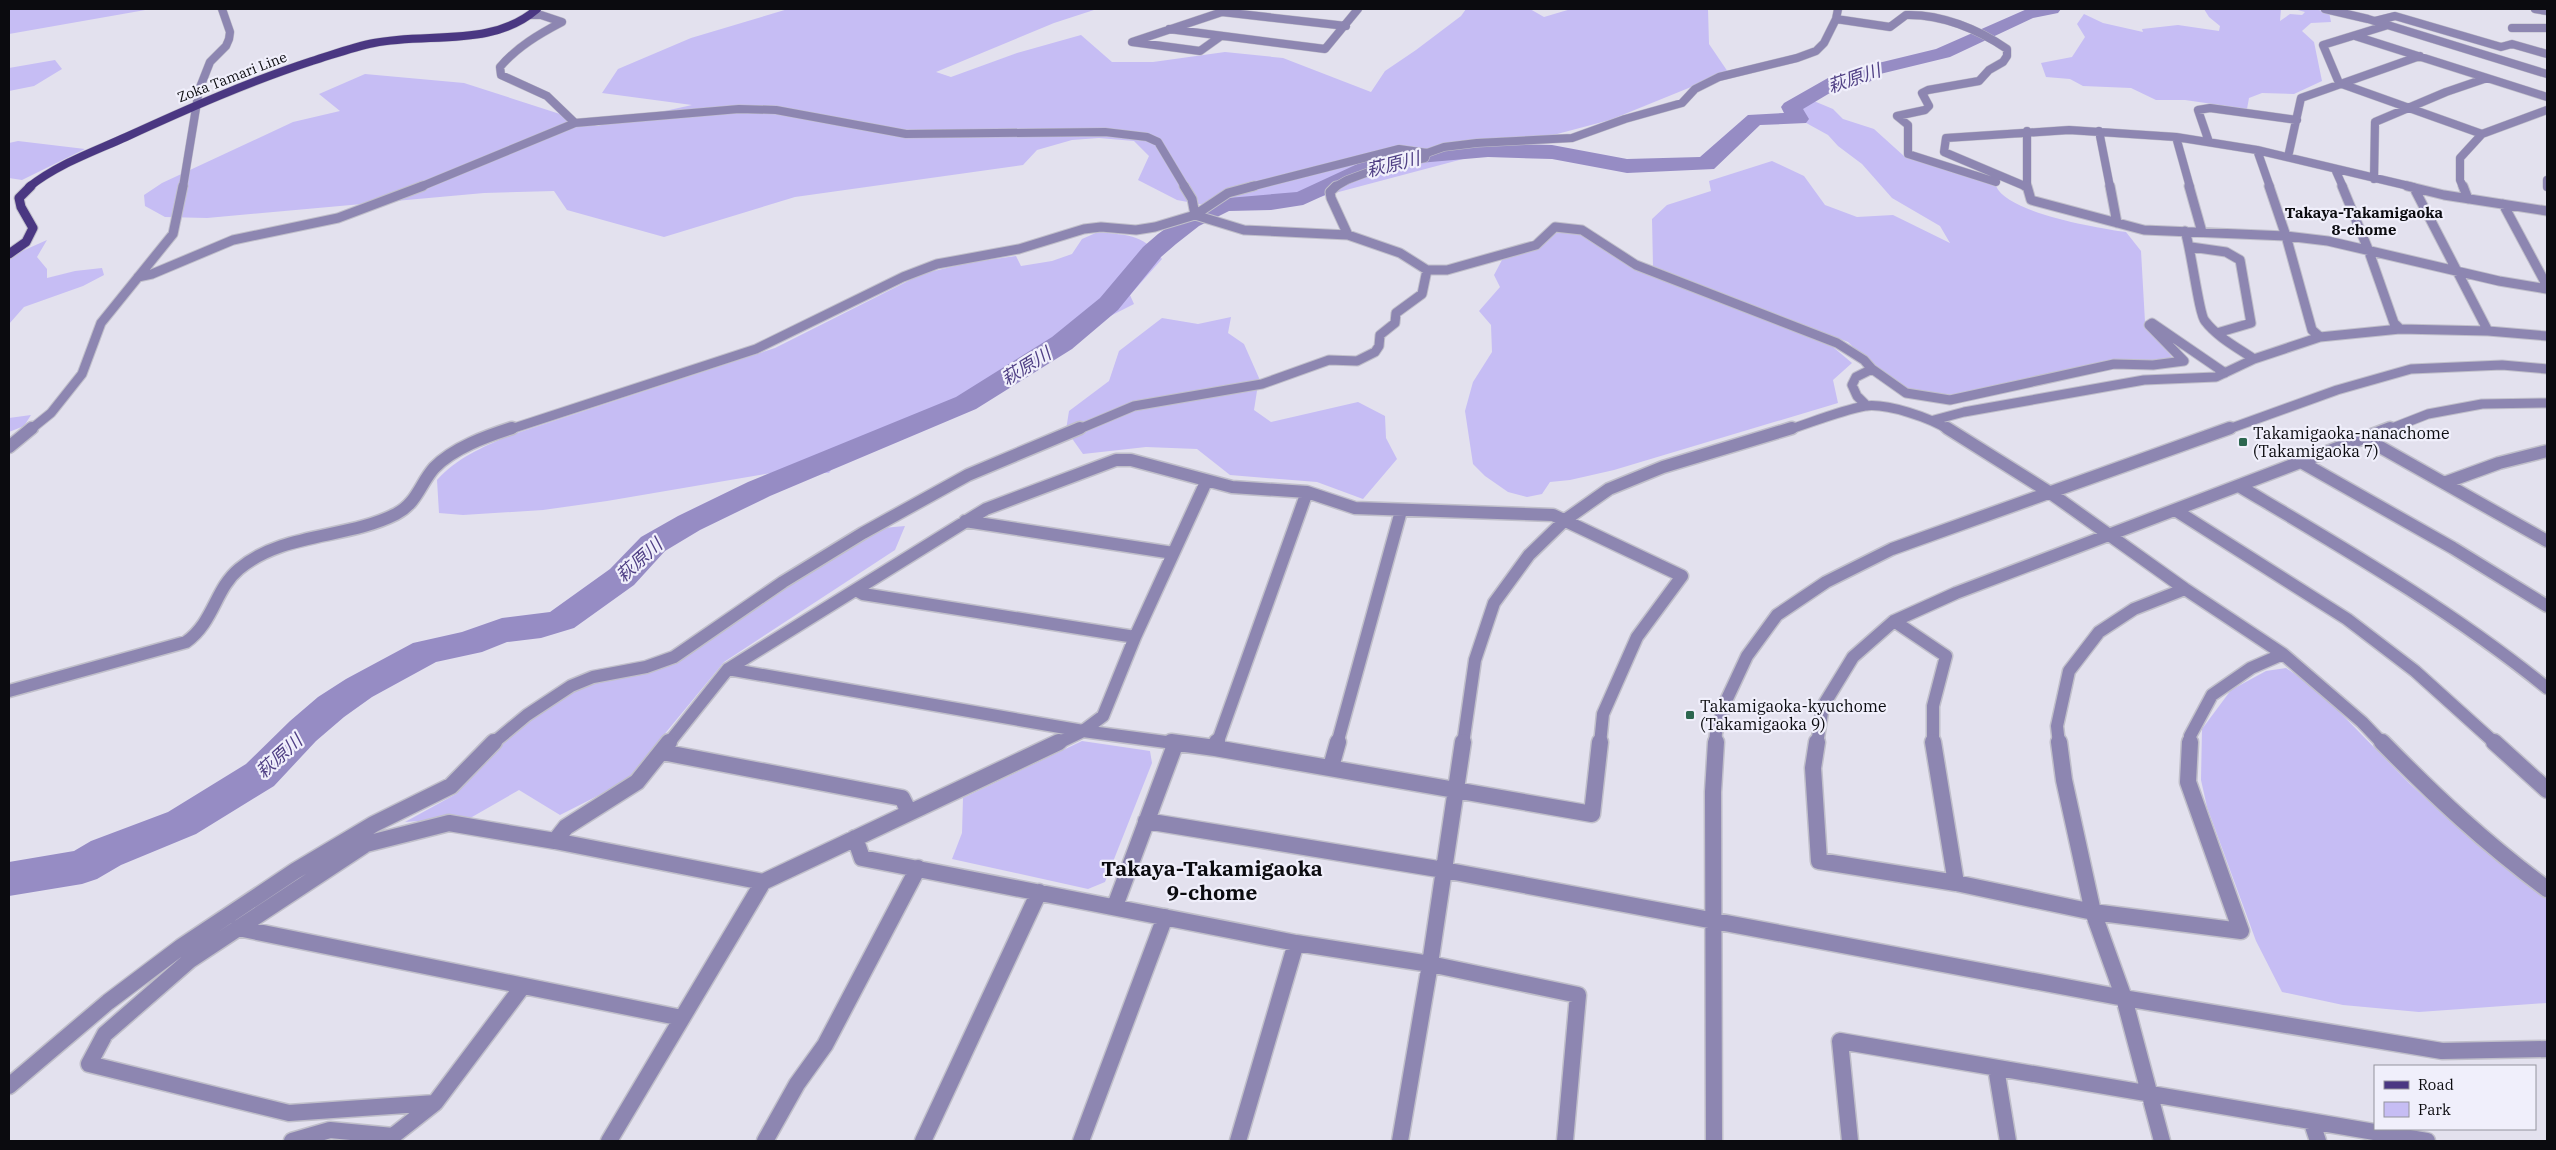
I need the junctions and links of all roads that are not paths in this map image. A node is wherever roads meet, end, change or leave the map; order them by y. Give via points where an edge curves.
1 (222, 9) edge
2 (1231, 9) edge
3 (1358, 9) edge
4 (1838, 9) edge
5 (2325, 9) edge
6 (2346, 9) edge
7 (2535, 9) edge
8 (2336, 11) junction
9 (534, 12) edge
10 (1222, 12) junction
11 (2547, 13) edge
12 (1836, 19) junction
13 (2375, 21) junction
14 (2388, 25) junction
15 (1346, 26) junction
16 (2512, 28) dead end
17 (2547, 28) edge
18 (1169, 29) junction
19 (1221, 36) junction
20 (2355, 36) junction
21 (2475, 39) junction
22 (2457, 46) junction
23 (2547, 54) edge
24 (2420, 56) junction
25 (2547, 74) edge
26 (2487, 78) junction
27 (2338, 83) junction
28 (2547, 97) edge
29 (196, 105) junction
30 (2405, 108) junction
31 (2547, 110) edge
32 (2297, 120) junction
33 (575, 123) junction
34 (2028, 131) junction
35 (2099, 131) junction
36 (2482, 134) junction
37 (2176, 138) junction
38 (2209, 142) junction
39 (2257, 150) junction
40 (1426, 156) junction
41 (2288, 157) junction
42 (2335, 169) junction
43 (2374, 179) junction
44 (2547, 180) edge
45 (2012, 181) junction
46 (2026, 187) junction
47 (2547, 187) edge
48 (2414, 188) junction
49 (2468, 199) junction
50 (2503, 204) junction
51 (2547, 211) edge
52 (1195, 215) junction
53 (2117, 223) junction
54 (2185, 231) junction
55 (2202, 232) junction
56 (1348, 235) junction
57 (2286, 236) junction
58 (2191, 247) junction
59 (2368, 249) junction
60 (9, 254) edge
61 (1428, 270) junction
62 (2458, 271) junction
63 (138, 277) junction
64 (2547, 287) edge
65 (2400, 329) junction
66 (2488, 331) junction
67 (2217, 333) junction
68 (2547, 336) edge
69 (2320, 338) junction
70 (2254, 359) junction
71 (1872, 369) junction
72 (2547, 370) edge
73 (2225, 373) junction
74 (2547, 402) edge
75 (1867, 406) junction
76 (1934, 420) junction
77 (2366, 440) junction
78 (9, 447) edge
79 (2547, 451) edge
80 (2301, 462) junction
81 (1206, 482) junction
82 (2444, 484) junction
83 (2239, 486) junction
84 (1308, 492) junction
85 (2049, 492) junction
86 (2175, 510) junction
87 (1401, 511) junction
88 (1565, 520) junction
89 (965, 521) junction
90 (2111, 535) junction
91 (2544, 536) edge
92 (1173, 553) junction
93 (2185, 589) junction
94 (856, 590) junction
95 (2547, 606) edge
96 (1894, 621) junction
97 (1135, 637) junction
98 (2283, 654) junction
99 (728, 669) junction
100 (2547, 688) edge
101 (9, 691) edge
102 (1083, 731) junction
103 (1175, 744) junction
104 (1215, 748) junction
105 (662, 752) junction
106 (1331, 768) junction
107 (2547, 790) edge
108 (1455, 791) junction
109 (910, 812) junction
110 (1146, 821) junction
111 (855, 838) junction
112 (555, 841) junction
113 (918, 868) junction
114 (1444, 870) junction
115 (763, 882) junction
116 (1956, 883) junction
117 (2547, 889) edge
118 (1039, 892) junction
119 (1115, 906) junction
120 (2094, 912) junction
121 (1165, 917) junction
122 (1714, 920) junction
123 (238, 928) junction
124 (1296, 943) junction
125 (1430, 964) junction
126 (523, 986) junction
127 (2124, 998) junction
128 (682, 1018) junction
129 (2547, 1049) edge
130 (1996, 1068) junction
131 (9, 1086) edge
132 (2150, 1092) junction
133 (435, 1103) junction
134 (2312, 1123) junction
135 (292, 1141) edge
136 (609, 1141) edge
137 (765, 1141) edge
138 (922, 1141) edge
139 (1080, 1141) edge
140 (1238, 1141) edge
141 (1400, 1141) edge
142 (1565, 1141) edge
143 (1714, 1141) edge
144 (1850, 1141) edge
145 (2008, 1141) edge
146 (2162, 1141) edge
147 (2318, 1141) edge
148 (2427, 1141) edge

1 - 29 street via 230,32 229,39 203,75
2 - 10 street
3 - 15 street
4 - 12 street
5 - 8 street
6 - 8 street
7 - 11 street
8 - 13 street
9 - 29 main road, Zoka Tamari Line via 507,28 490,32 395,39 346,50
9 - 33 street via 562,22 506,59 500,67 501,75 510,82 548,96
10 - 15 street
10 - 18 street
12 - 40 street via 1824,43 1816,51 1719,77 1695,89 1682,103 1572,138 1444,147
12 - 45 street via 1890,27 1906,15 1927,16 1979,33 2007,49 2003,62 1979,81 1928,90 1922,93 1929,106 1925,110 1898,116 1908,124 1908,154 2002,184
13 - 14 street
13 - 21 street via 2395,16
14 - 20 street
14 - 22 street
15 - 19 street via 1325,49
16 - 17 street
18 - 19 street
18 - 19 street via 1132,42 1200,52
20 - 24 street
20 - 27 street via 2323,45
21 - 22 street
21 - 23 street via 2501,47 2512,44
22 - 25 street
24 - 26 street
24 - 27 street
26 - 28 street
26 - 30 street
27 - 30 street
27 - 32 street via 2301,98
29 - 60 main road, Zoka Tamari Line via 61,168 27,188 19,198 33,228 26,242
29 - 63 street via 178,223 173,234
30 - 36 street
30 - 43 street via 2375,122
31 - 36 street
32 - 38 street via 2210,108 2198,110
32 - 41 street
33 - 52 street via 739,109 785,111 906,134 1075,131 1128,134 1158,142 1192,199
33 - 63 street via 448,177 338,218 233,240
34 - 35 street
34 - 45 street via 1946,138 1944,152
34 - 46 street
35 - 37 street
35 - 53 street
36 - 49 street via 2460,158 2460,180
37 - 38 street
37 - 55 street
38 - 39 street
39 - 41 street
39 - 57 street
40 - 52 street via 1399,149 1228,193
40 - 56 street via 1384,167 1333,188 1331,198
41 - 42 street
42 - 43 street
42 - 59 street
43 - 48 street
44 - 47 street
45 - 46 street
46 - 53 street via 2031,200
48 - 49 street
48 - 62 street
49 - 50 street
50 - 51 street
50 - 64 street
52 - 56 street via 1244,230
52 - 101 street via 1136,230 1101,227 1084,230 1019,249 937,264 903,277 756,349 498,433 438,464 428,474 413,502 401,511 365,527 292,544 253,558 225,584 206,624 186,642
53 - 54 street via 2144,230
54 - 55 street
54 - 58 street
55 - 57 street
56 - 61 street via 1400,253
57 - 59 street
57 - 69 street via 2312,330
58 - 67 street via 2203,320
58 - 67 street via 2226,252 2240,260 2251,323
59 - 62 street
59 - 65 street via 2394,323
61 - 71 street via 1447,270 1519,251 1536,245 1555,227 1572,227 1593,235 1636,265 1837,343
61 - 131 street via 1422,294 1396,313 1395,323 1380,335 1379,346 1367,357 1357,361 1329,360 1262,384 1134,406 1013,456 968,475 863,532 674,657 646,667 592,677 571,686 527,715 488,747 451,786 374,824 295,871 181,947 108,1002
62 - 64 street
62 - 66 street
63 - 78 street via 101,323 82,374 68,393 51,413
65 - 66 street
65 - 69 street
66 - 68 street
67 - 70 street
69 - 70 street
70 - 73 street
71 - 73 street via 1906,394 1950,400 2114,364 2152,365 2184,361 2149,325 2152,323
71 - 75 street via 1856,377 1852,385
72 - 85 street via 2502,365 2411,369 2338,390
73 - 76 street via 2216,377 2144,380
74 - 77 street via 2482,404 2428,414
75 - 76 street
75 - 88 street via 1662,467 1609,489
76 - 85 street
77 - 80 street
77 - 82 street
79 - 82 street via 2499,463
80 - 83 street
80 - 95 street via 2454,548
81 - 84 street
81 - 89 street via 1131,460 1116,460 986,509
81 - 92 street
82 - 91 street
83 - 86 street
83 - 100 street via 2426,599 2517,662
84 - 87 street via 1356,508
84 - 104 street
85 - 90 street
85 - 122 street via 1892,549 1826,582 1777,615 1747,656 1716,733
86 - 90 street
86 - 107 street via 2355,625 2415,671
87 - 88 street via 1553,515
87 - 106 street
88 - 108 street via 1529,555 1494,603 1475,660
88 - 108 street via 1682,576 1637,637 1603,714 1592,814
89 - 92 street
89 - 94 street
90 - 93 street
90 - 96 street via 1956,593
92 - 97 street
93 - 98 street
93 - 120 street via 2134,609 2099,632 2069,671 2057,726 2064,780
94 - 97 street via 863,594
94 - 99 street
96 - 116 street via 1946,656 1933,706 1933,743
96 - 116 street via 1853,657 1823,706 1813,768 1819,861
97 - 102 street via 1103,716
98 - 117 street via 2362,722 2439,801
98 - 120 street via 2251,668 2212,695 2190,736 2188,782 2241,931
99 - 102 street
99 - 105 street
102 - 103 street
102 - 109 street
103 - 104 street
103 - 110 street
104 - 106 street
105 - 109 street via 902,798
105 - 112 street via 637,782 566,827
106 - 108 street
108 - 114 street
109 - 111 street
110 - 114 street
110 - 119 street
111 - 113 street via 862,858
111 - 115 street
112 - 115 street
112 - 123 street via 449,823 366,844
113 - 118 street
113 - 137 street via 824,1045 796,1084
114 - 122 street
114 - 125 street
115 - 128 street
116 - 120 street
118 - 119 street
118 - 138 street
119 - 121 street
120 - 127 street
121 - 124 street
121 - 139 street
122 - 127 street
122 - 143 street
123 - 126 street
123 - 133 street via 190,960 105,1034 89,1064 289,1113
124 - 125 street
124 - 140 street
125 - 141 street
125 - 142 street via 1578,995
126 - 128 street
126 - 133 street
127 - 129 street via 2442,1051
127 - 132 street
128 - 136 street
130 - 132 street
130 - 144 street via 1840,1041
130 - 145 street
132 - 134 street
132 - 146 street
133 - 135 street via 393,1136 330,1130
134 - 147 street
134 - 148 street

